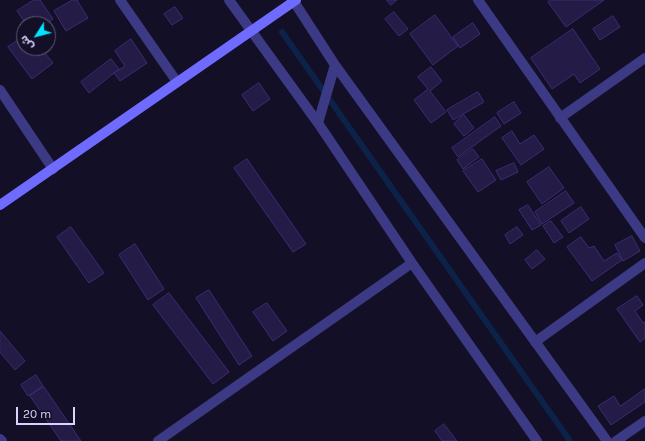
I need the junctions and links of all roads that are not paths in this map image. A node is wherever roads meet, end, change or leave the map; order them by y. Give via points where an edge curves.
1 (120, 0) edge
2 (229, 0) edge
3 (294, 1) edge
4 (483, 2) edge
5 (251, 31) junction
6 (645, 58) edge
7 (335, 65) junction
8 (177, 82) junction
9 (0, 90) edge
10 (560, 118) junction
11 (318, 123) junction
12 (53, 169) junction
13 (0, 205) edge
14 (645, 238) edge
15 (412, 263) junction
16 (645, 264) edge
17 (535, 342) junction
18 (645, 421) edge
19 (158, 441) edge
20 (537, 441) edge
21 (607, 441) edge
22 (616, 441) edge

1 - 8 street
2 - 5 street
3 - 5 street
3 - 7 street
4 - 10 street
5 - 8 street
5 - 11 street
6 - 10 street
7 - 11 street
7 - 17 street
8 - 12 street
9 - 12 street
10 - 14 street
11 - 15 street
12 - 13 street
15 - 19 street
15 - 20 street
16 - 17 street
17 - 21 street
18 - 22 street

